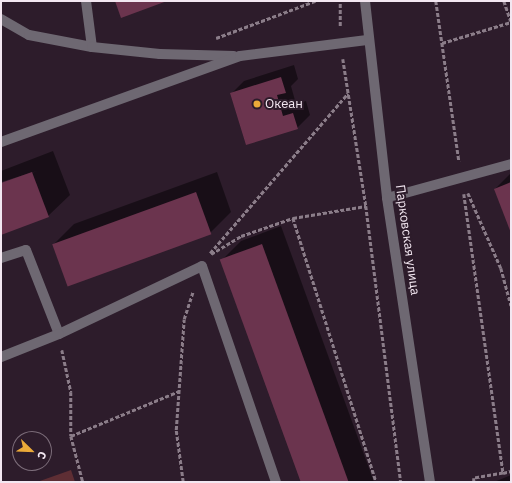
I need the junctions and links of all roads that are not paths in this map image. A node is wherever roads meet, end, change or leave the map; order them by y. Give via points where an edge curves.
1 (86, 1) edge
2 (365, 1) edge
3 (1, 19) edge
4 (367, 40) junction
5 (92, 47) junction
6 (240, 56) junction
7 (1, 142) edge
8 (511, 164) edge
9 (387, 198) junction
10 (1, 258) edge
11 (59, 334) junction
12 (1, 357) edge
13 (276, 482) edge
14 (430, 482) edge

1 - 5 street
2 - 4 street, Парковская улица
3 - 5 street via 28,35
4 - 6 street
4 - 9 street, Парковская улица
5 - 6 street via 160,54
6 - 7 street
8 - 9 street
9 - 14 street, Парковская улица
10 - 11 street via 26,250
11 - 12 street
11 - 13 street via 202,266

